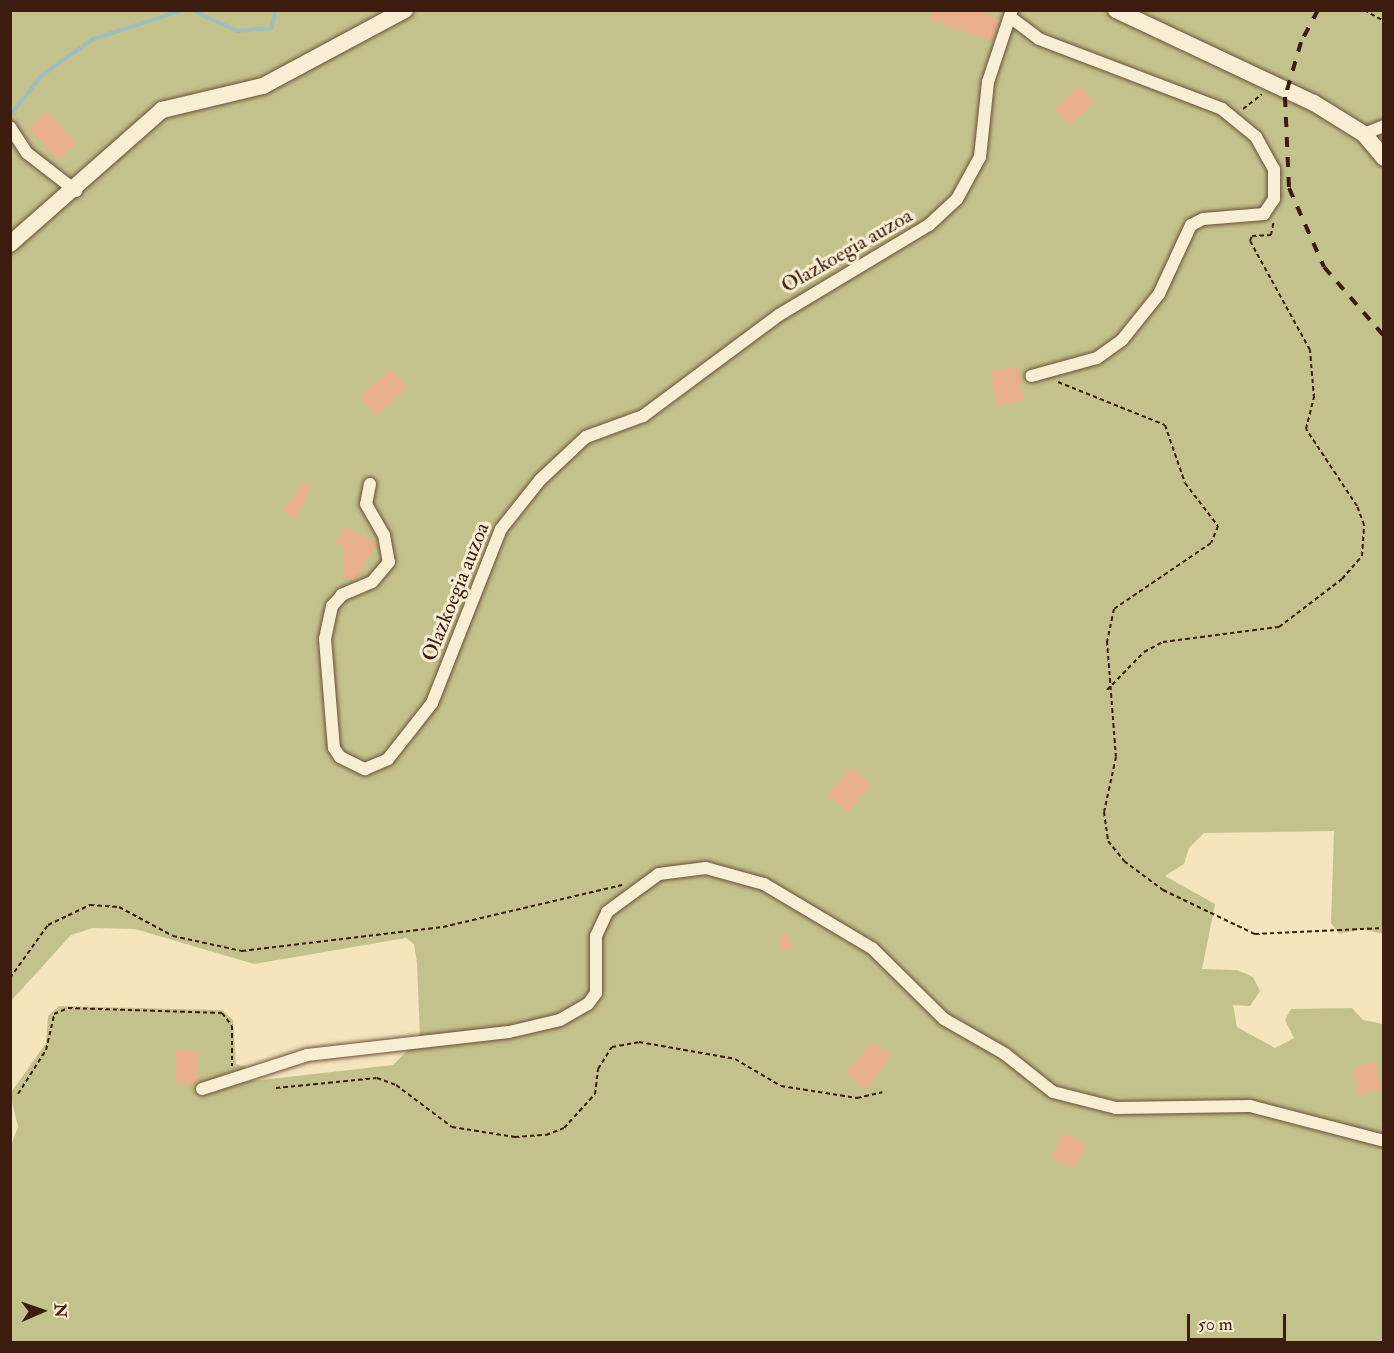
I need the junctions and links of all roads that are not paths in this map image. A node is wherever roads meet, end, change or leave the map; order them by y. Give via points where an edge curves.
1 (405, 10) edge
2 (1116, 10) edge
3 (1011, 14) edge
4 (1383, 126) edge
5 (10, 127) edge
6 (1364, 134) junction
7 (1383, 158) edge
8 (76, 191) junction
9 (10, 244) edge
10 (1030, 376) dead end
11 (370, 484) dead end
12 (202, 1089) dead end
13 (1383, 1141) edge

1 - 8 street via 263,86 162,110 140,125
2 - 6 street via 1261,77
3 - 10 street, Olazkoegia auzoa via 1039,39 1114,71 1191,94 1244,127 1272,160 1274,199 1264,214 1203,219 1191,225 1171,258 1159,294 1122,340 1097,358
3 - 11 street, Olazkoegia auzoa via 988,82 980,157 957,200 929,225 779,315 643,416 586,437 540,480 501,529 432,703 388,759 365,769 340,757 334,748 325,639 332,606 342,595 372,582 388,562 384,535 366,504
4 - 6 street
5 - 8 street via 27,153
6 - 7 street
8 - 9 street
12 - 13 street via 307,1055 509,1032 560,1020 588,1004 596,993 596,936 607,912 659,874 722,868 764,884 872,948 944,1019 1005,1054 1053,1092 1082,1102 1138,1109 1250,1106

